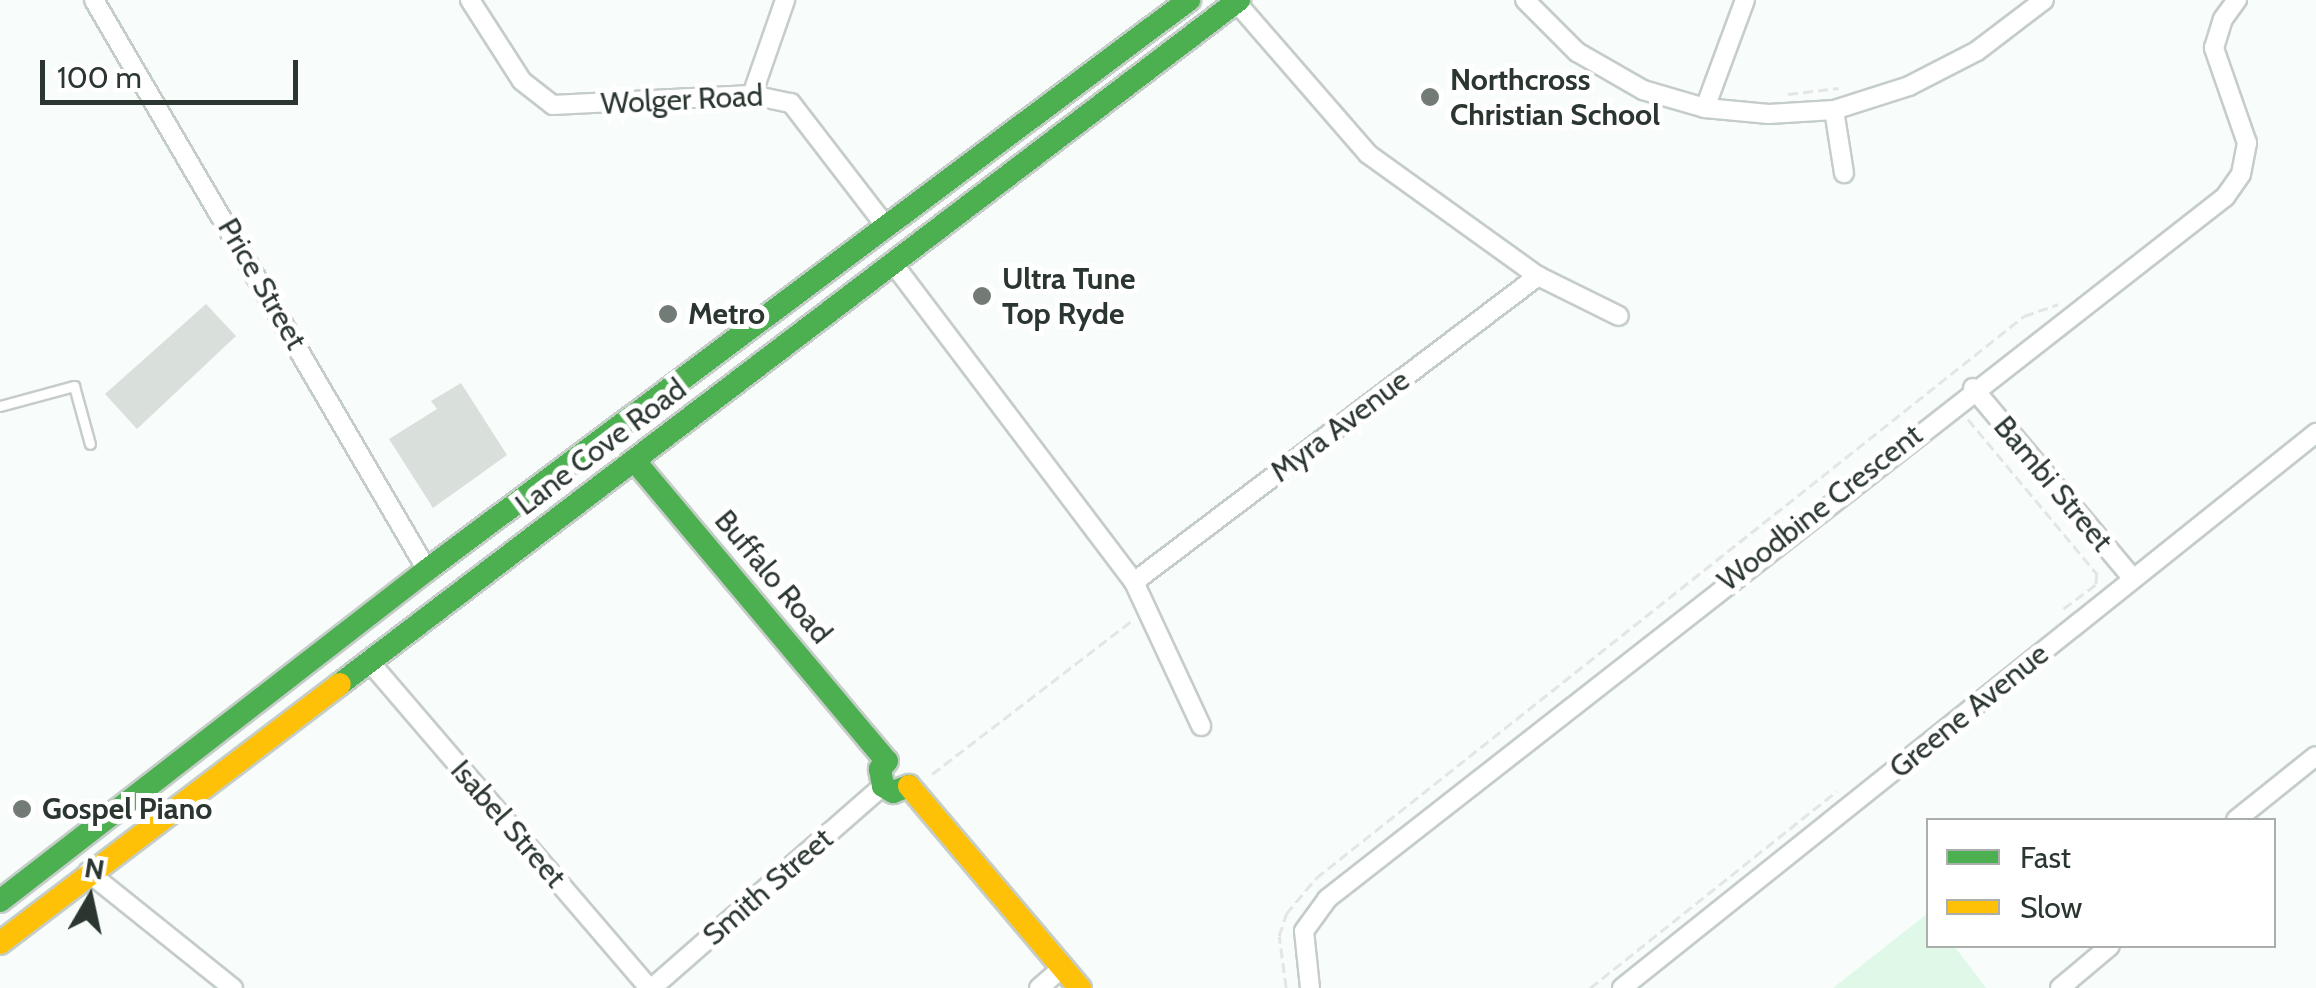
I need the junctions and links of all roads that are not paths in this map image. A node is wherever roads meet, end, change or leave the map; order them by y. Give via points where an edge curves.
1 (94, 0) edge
2 (470, 0) edge
3 (785, 0) edge
4 (1190, 0) edge
5 (1525, 0) edge
6 (1745, 0) edge
7 (2044, 0) edge
8 (2237, 0) edge
9 (1238, 1) edge
10 (752, 95) junction
11 (1706, 108) junction
12 (1834, 110) junction
13 (1844, 173) dead end
14 (886, 226) junction
15 (892, 262) junction
16 (1538, 276) junction
17 (1618, 316) dead end
18 (1973, 388) junction
19 (0, 406) edge
20 (612, 434) junction
21 (2316, 434) edge
22 (90, 444) dead end
23 (634, 460) junction
24 (427, 570) junction
25 (2133, 580) junction
26 (1134, 582) junction
27 (368, 660) junction
28 (1201, 726) dead end
29 (2316, 756) edge
30 (887, 761) junction
31 (883, 786) junction
32 (908, 786) junction
33 (2238, 818) edge
34 (88, 872) junction
35 (0, 901) edge
36 (0, 943) edge
37 (2108, 948) edge
38 (1063, 967) junction
39 (234, 988) edge
40 (651, 988) edge
41 (1039, 988) edge
42 (1080, 988) edge
43 (1310, 988) edge
44 (1622, 988) edge
45 (2060, 988) edge

1 - 24 street, Price Street
2 - 10 street, Wolger Road via 522,81 553,105
3 - 10 street
4 - 14 main road, Lane Cove Road
5 - 11 street via 1547,28 1610,74
6 - 11 street
7 - 12 street via 1940,72
8 - 18 street, Woodbine Crescent via 2214,48 2220,78 2244,124 2247,158 2234,186
9 - 15 main road, Lane Cove Road
9 - 16 street via 1368,154
10 - 14 street, Wolger Road via 792,103
11 - 12 street
12 - 13 street
14 - 20 main road, Lane Cove Road
15 - 23 main road, Lane Cove Road
15 - 26 street
16 - 17 street
16 - 26 street, Myra Avenue
18 - 25 street, Bambi Street
18 - 43 street, Woodbine Crescent via 1327,899 1304,931
19 - 22 lane via 74,386
20 - 23 main road, Buffalo Road
20 - 24 main road, Lane Cove Road
21 - 25 street, Greene Avenue
23 - 27 main road, Lane Cove Road
23 - 30 main road, Buffalo Road
24 - 35 main road, Lane Cove Road
25 - 44 street, Greene Avenue
26 - 28 street
27 - 34 main road, Lane Cove Road
27 - 40 street, Isabel Street
29 - 33 street
30 - 31 main road via 879,775
30 - 32 main road via 902,759 910,766
31 - 32 main road via 892,792
31 - 40 street, Smith Street
32 - 38 main road
34 - 36 main road, Lane Cove Road
34 - 39 street
37 - 45 street
38 - 41 street
38 - 42 main road

